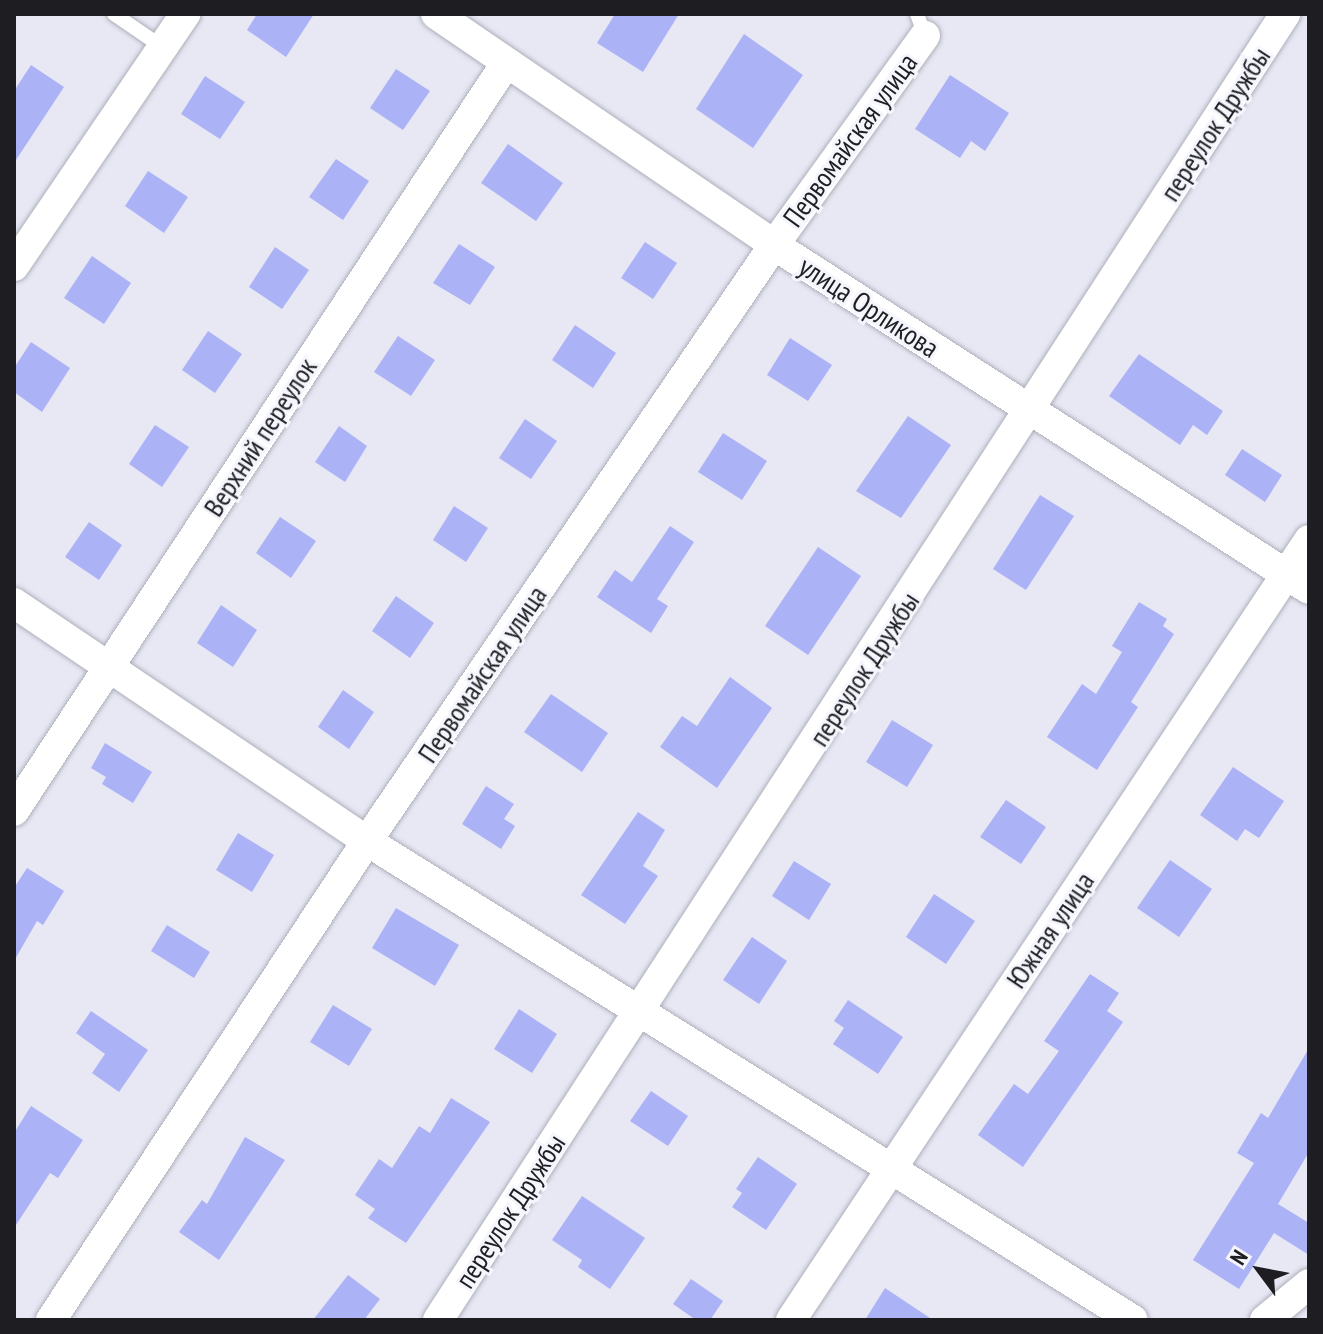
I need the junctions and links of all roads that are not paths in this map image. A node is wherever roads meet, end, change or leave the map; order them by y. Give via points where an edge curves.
1 (114, 14) edge
2 (185, 14) edge
3 (436, 14) edge
4 (1285, 14) edge
5 (921, 25) edge
6 (162, 47) junction
7 (506, 63) junction
8 (774, 245) junction
9 (14, 266) edge
10 (1031, 412) junction
11 (1309, 540) edge
12 (1298, 582) edge
13 (14, 603) edge
14 (110, 666) junction
15 (14, 811) edge
16 (367, 841) junction
17 (640, 1014) junction
18 (894, 1166) junction
19 (1309, 1284) edge
20 (51, 1320) edge
21 (438, 1320) edge
22 (791, 1320) edge
23 (1133, 1320) edge
24 (1265, 1320) edge

1 - 6 lane
2 - 6 street
3 - 7 street, улица Орликова
4 - 10 street, переулок Дружбы
5 - 8 street, Первомайская улица
6 - 9 street
7 - 8 street, улица Орликова
7 - 14 street, Верхний переулок
8 - 10 street, улица Орликова
8 - 16 street, Первомайская улица
10 - 12 street, улица Орликова
10 - 17 street, переулок Дружбы
11 - 12 street, Южная улица
12 - 18 street, Южная улица
13 - 14 street
14 - 15 street, Верхний переулок
14 - 16 street
16 - 17 street
16 - 20 street, Первомайская улица
17 - 18 street
17 - 21 street, переулок Дружбы
18 - 22 street, Южная улица
18 - 23 street
19 - 24 street

